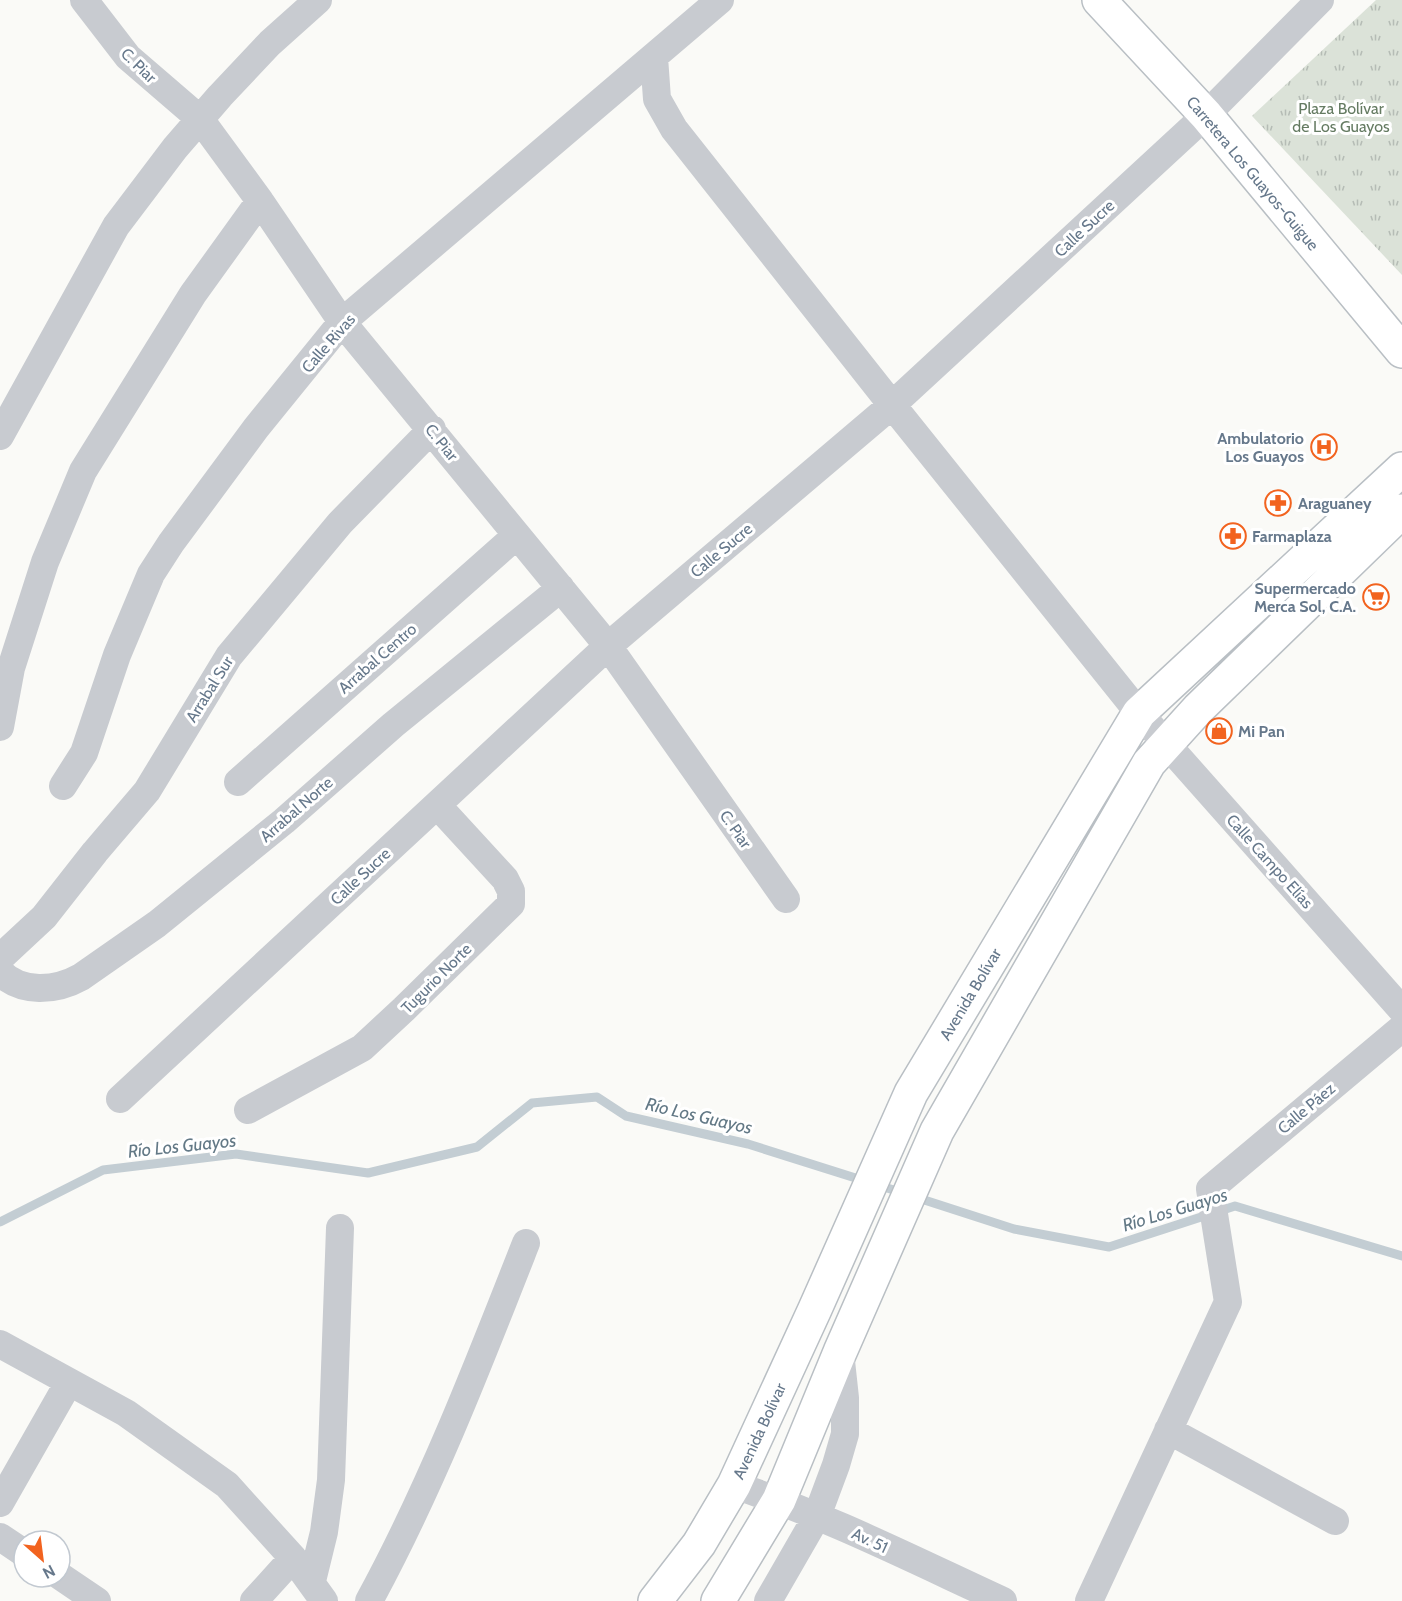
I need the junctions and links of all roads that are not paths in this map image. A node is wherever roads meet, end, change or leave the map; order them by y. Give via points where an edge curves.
1 (84, 0) edge
2 (318, 0) edge
3 (720, 0) edge
4 (1099, 0) edge
5 (1320, 0) edge
6 (654, 57) junction
7 (1206, 115) junction
8 (200, 119) junction
9 (260, 201) junction
10 (342, 322) junction
11 (1402, 351) edge
12 (892, 405) junction
13 (432, 429) junction
14 (0, 436) edge
15 (1402, 469) edge
16 (1402, 511) edge
17 (517, 535) junction
18 (561, 588) junction
19 (608, 646) junction
20 (1139, 713) junction
21 (0, 727) edge
22 (1166, 744) junction
23 (238, 782) dead end
24 (63, 786) dead end
25 (437, 805) junction
26 (786, 899) dead end
27 (4, 971) edge
28 (1402, 1010) edge
29 (1402, 1028) edge
30 (120, 1099) dead end
31 (248, 1110) dead end
32 (340, 1228) dead end
33 (526, 1243) dead end
34 (0, 1344) edge
35 (840, 1352) junction
36 (69, 1382) junction
37 (1168, 1430) junction
38 (734, 1485) junction
39 (779, 1500) junction
40 (0, 1503) edge
41 (817, 1516) junction
42 (1335, 1521) dead end
43 (293, 1558) junction
44 (72, 1584) edge
45 (318, 1591) edge
46 (96, 1601) edge
47 (254, 1601) edge
48 (369, 1601) edge
49 (655, 1601) edge
50 (718, 1601) edge
51 (768, 1601) edge
52 (1003, 1601) edge
53 (1089, 1601) edge

1 - 8 street, C. Piar via 128,57
2 - 8 street via 270,43
3 - 6 street, Calle Rivas
4 - 7 main road, Carretera Los Guayos-Guigue
5 - 7 street, Calle Sucre
6 - 10 street, Calle Rivas
6 - 12 street, Calle Campo Elías via 657,99 674,129
7 - 11 main road, Carretera Los Guayos-Guigue
7 - 12 street, Calle Sucre
8 - 9 street, C. Piar
8 - 14 street via 116,226
9 - 10 street, C. Piar
9 - 21 street via 193,294 83,471 42,573 11,668
10 - 13 street, C. Piar
10 - 24 street, Calle Rivas via 249,438 151,574 117,655 84,753
12 - 19 street, Calle Sucre
12 - 20 street, Calle Campo Elías
13 - 17 street, C. Piar
13 - 27 street, Arrabal Sur via 340,523 229,656 147,791
15 - 20 main road, Avenida Bolívar
16 - 22 main road
17 - 18 street, C. Piar
17 - 23 street, Arrabal Centro
18 - 19 street, C. Piar
18 - 27 street, Arrabal Norte via 158,924 69,984 54,988 19,986
19 - 25 street, Calle Sucre
19 - 26 street, C. Piar
20 - 22 street, Calle Campo Elías
20 - 38 main road, Avenida Bolívar via 911,1093
22 - 28 street, Calle Campo Elías
22 - 35 main road via 1149,763 937,1131
25 - 30 street, Calle Sucre
25 - 31 street, Tugurio Norte via 505,879 511,891 511,904 362,1048
29 - 37 street, Calle Páez via 1210,1188 1228,1302
32 - 45 street via 331,1480
33 - 48 street via 447,1438
34 - 36 street
35 - 39 main road
35 - 41 street via 844,1434
36 - 40 street
36 - 43 street via 126,1413 226,1485
37 - 42 street
37 - 53 street
38 - 39 street, Av. 51
38 - 49 main road, Avenida Bolívar via 699,1544
39 - 41 street, Av. 51
39 - 50 main road
41 - 51 street
41 - 52 street, Av. 51
43 - 45 street
43 - 47 street
44 - 46 street

